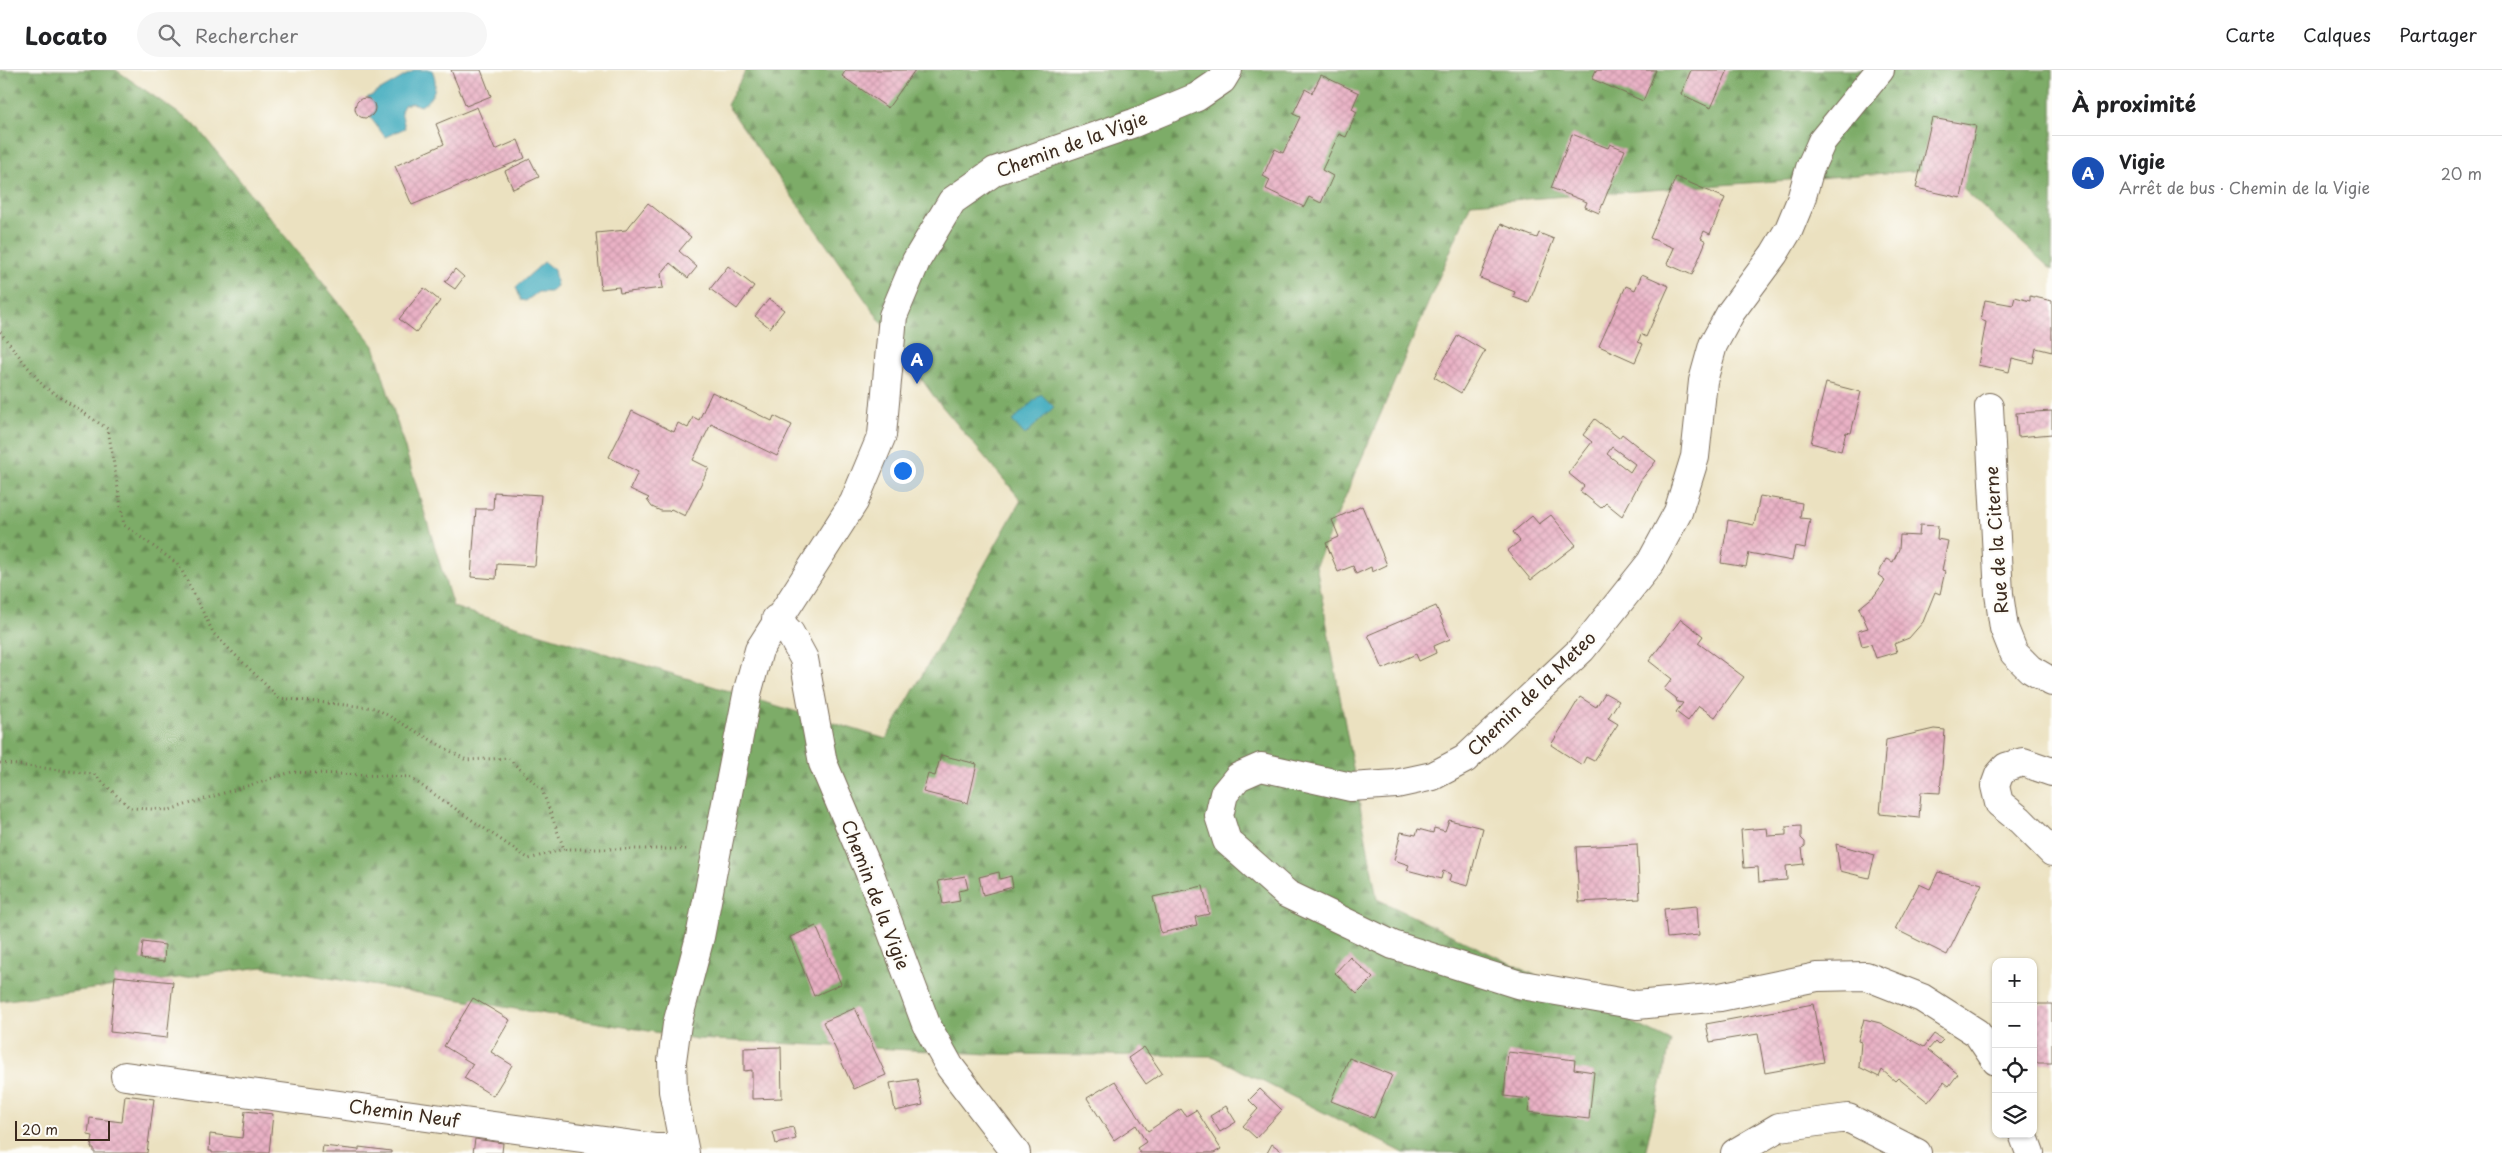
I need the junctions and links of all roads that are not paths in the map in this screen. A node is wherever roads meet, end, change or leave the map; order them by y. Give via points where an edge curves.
1 (1228, 70) edge
2 (1880, 70) edge
3 (1990, 407) dead end
4 (776, 619) junction
5 (2052, 682) edge
6 (2052, 772) edge
7 (2052, 852) edge
8 (1992, 1055) edge
9 (124, 1076) dead end
10 (2024, 1138) edge
11 (684, 1150) edge
12 (1016, 1153) edge
13 (1735, 1153) edge
14 (1917, 1153) edge
15 (2030, 1153) edge

1 - 4 street, Chemin de la Vigie via 1222,80 1197,97 1134,123 995,171 952,201 916,261 893,316 882,435 864,480 821,554
2 - 8 street, Chemin de la Meteo via 1822,141 1789,228 1731,312 1713,345 1703,381 1695,457 1678,512 1650,562 1582,649 1465,759 1433,776 1396,784 1351,787 1261,767 1238,777 1224,794 1219,816 1227,841 1287,894 1393,945 1517,984 1637,1005 1720,997 1817,977 1866,976 1922,998 1977,1033
3 - 5 street, Rue de la Citerne via 1998,594 2004,628 2014,653 2030,670
4 - 11 street, Chemin de la Vigie via 759,650 748,690 700,937 677,1024 672,1061
4 - 12 street, Chemin de la Vigie via 790,633 804,659 823,763 869,872 926,1024 950,1067
6 - 7 street via 2023,762 2006,767 1995,786 1999,803
9 - 11 street, Chemin Neuf
10 - 15 street
13 - 14 street via 1779,1127 1848,1118

